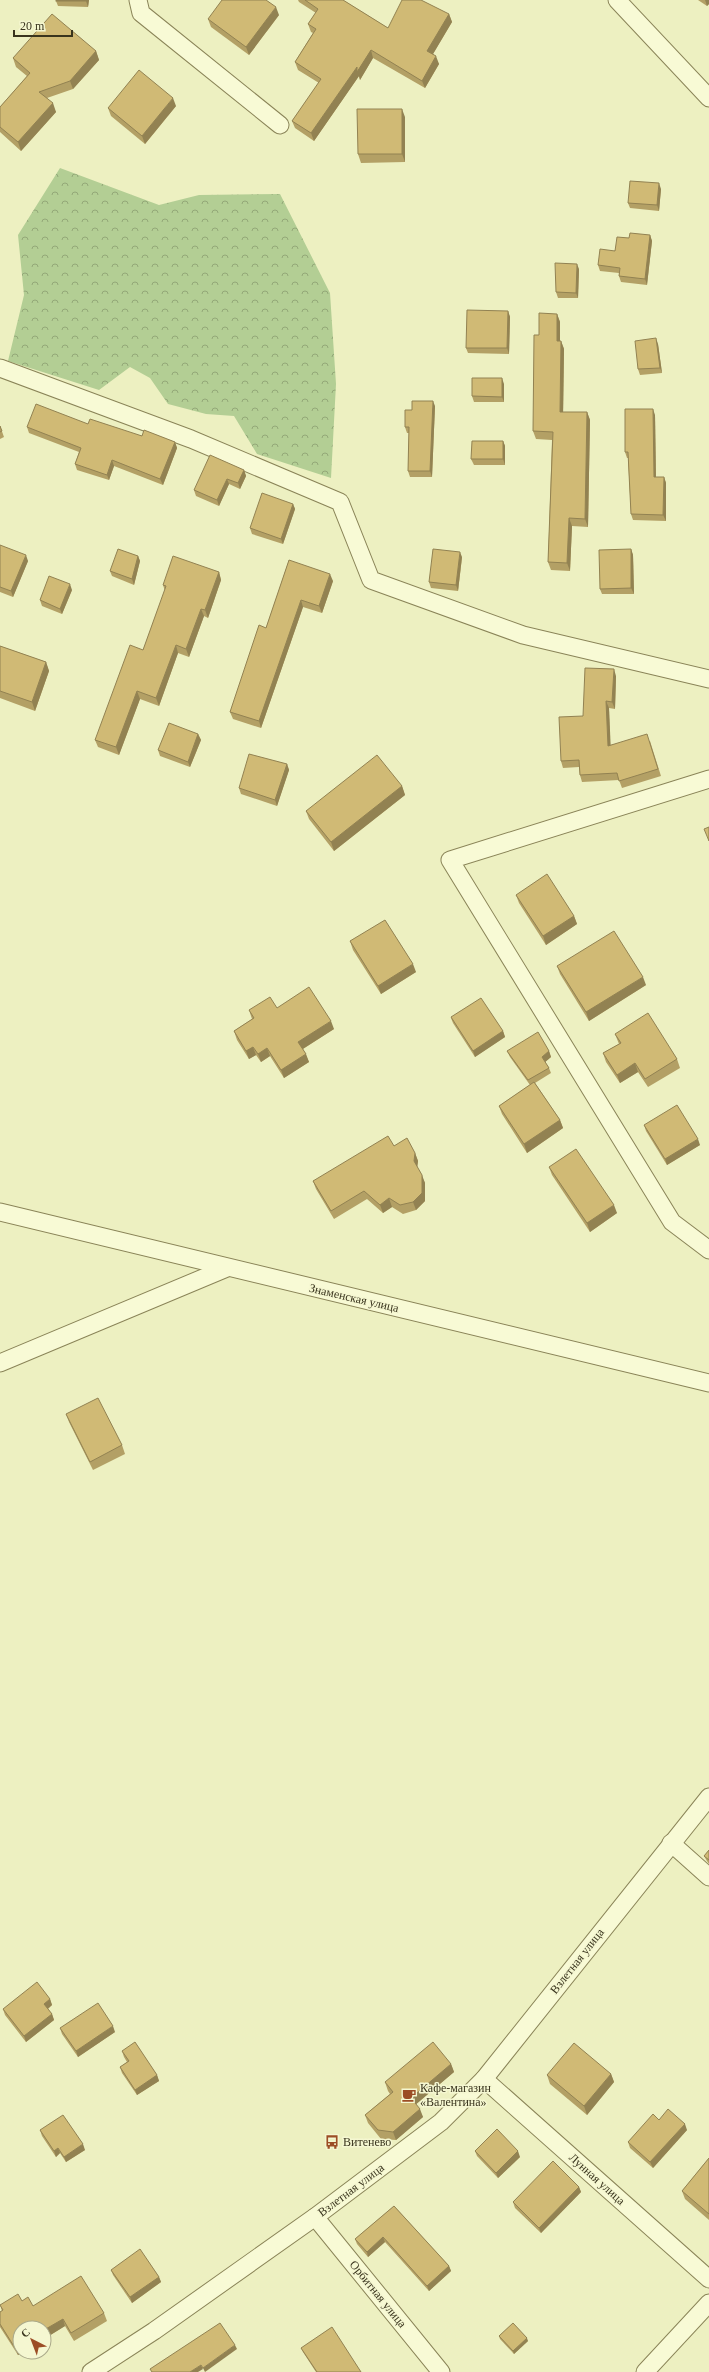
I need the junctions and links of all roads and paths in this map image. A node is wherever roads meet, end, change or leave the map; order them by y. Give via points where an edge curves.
1 (138, 0) edge
2 (618, 0) edge
3 (709, 98) edge
4 (280, 126) dead end
5 (0, 368) edge
6 (709, 679) edge
7 (709, 779) edge
8 (0, 1212) edge
9 (709, 1250) edge
10 (227, 1268) junction
11 (0, 1363) edge
12 (709, 1383) edge
13 (709, 1797) edge
14 (671, 1843) junction
15 (709, 1877) edge
16 (484, 2079) junction
17 (315, 2217) junction
18 (709, 2279) edge
19 (709, 2303) edge
20 (91, 2372) edge
21 (442, 2372) edge
22 (645, 2372) edge

1 - 4 street via 140,13
2 - 3 street
5 - 6 street via 191,439 340,502 371,580 523,635
7 - 9 street via 450,860 672,1222
8 - 10 street, Знаменская улица
10 - 11 street
10 - 12 street, Знаменская улица
13 - 14 street, Взлетная улица
14 - 15 street
14 - 16 street, Взлетная улица
16 - 17 street, Взлетная улица via 441,2122
16 - 18 street, Лунная улица
17 - 20 street, Взлетная улица via 154,2331
17 - 21 street, Орбитная улица
19 - 22 street

